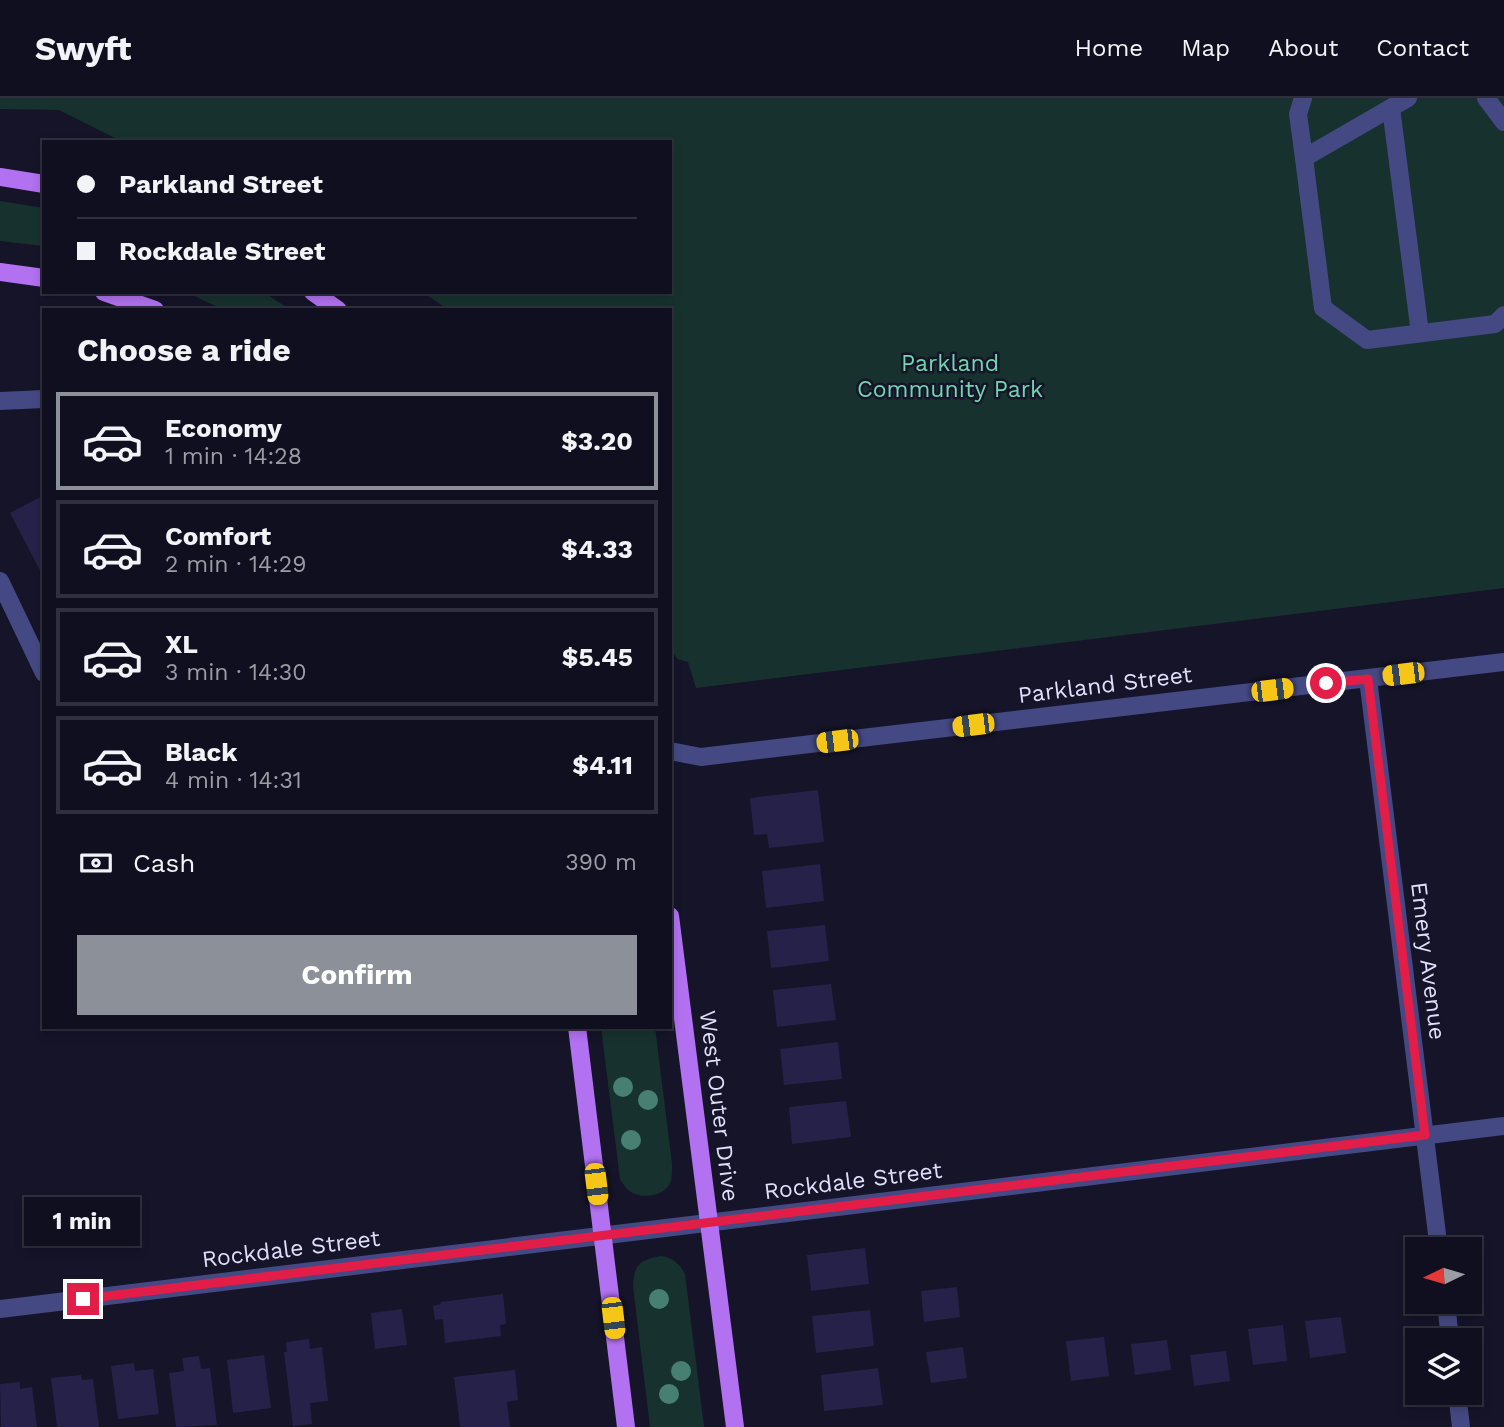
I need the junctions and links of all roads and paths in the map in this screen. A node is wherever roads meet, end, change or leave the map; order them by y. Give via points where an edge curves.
1 (1303, 98) edge
2 (1408, 98) edge
3 (1486, 98) edge
4 (1391, 108) junction
5 (1504, 122) edge
6 (1304, 158) junction
7 (0, 177) edge
8 (42, 184) edge
9 (0, 272) edge
10 (42, 278) edge
11 (110, 294) edge
12 (316, 294) edge
13 (150, 308) edge
14 (335, 308) edge
15 (1504, 315) edge
16 (1420, 333) junction
17 (42, 399) edge
18 (0, 401) edge
19 (0, 581) edge
20 (1504, 662) edge
21 (42, 669) edge
22 (1368, 679) junction
23 (672, 751) edge
24 (672, 931) edge
25 (577, 1029) edge
26 (1504, 1126) edge
27 (1425, 1135) junction
28 (710, 1224) junction
29 (603, 1237) junction
30 (1437, 1237) edge
31 (0, 1309) edge
32 (1458, 1405) edge
33 (626, 1427) edge
34 (735, 1427) edge
35 (1461, 1427) edge

1 - 6 street via 1298,114
2 - 4 street
3 - 5 street
4 - 6 street
4 - 16 street
6 - 16 street via 1323,308 1367,340
7 - 8 main road
9 - 10 main road
11 - 13 main road
12 - 14 main road
15 - 16 street via 1495,324
17 - 18 street
19 - 21 street
20 - 22 street, Parkland Street
22 - 23 street, Parkland Street via 701,757
22 - 27 street, Emery Avenue
24 - 28 main road, West Outer Drive
25 - 29 main road
26 - 27 street, Rockdale Street
27 - 28 street, Rockdale Street
27 - 30 street, Emery Avenue
28 - 29 street, Rockdale Street
28 - 34 main road, West Outer Drive
29 - 31 street, Rockdale Street
29 - 33 main road
32 - 35 street

